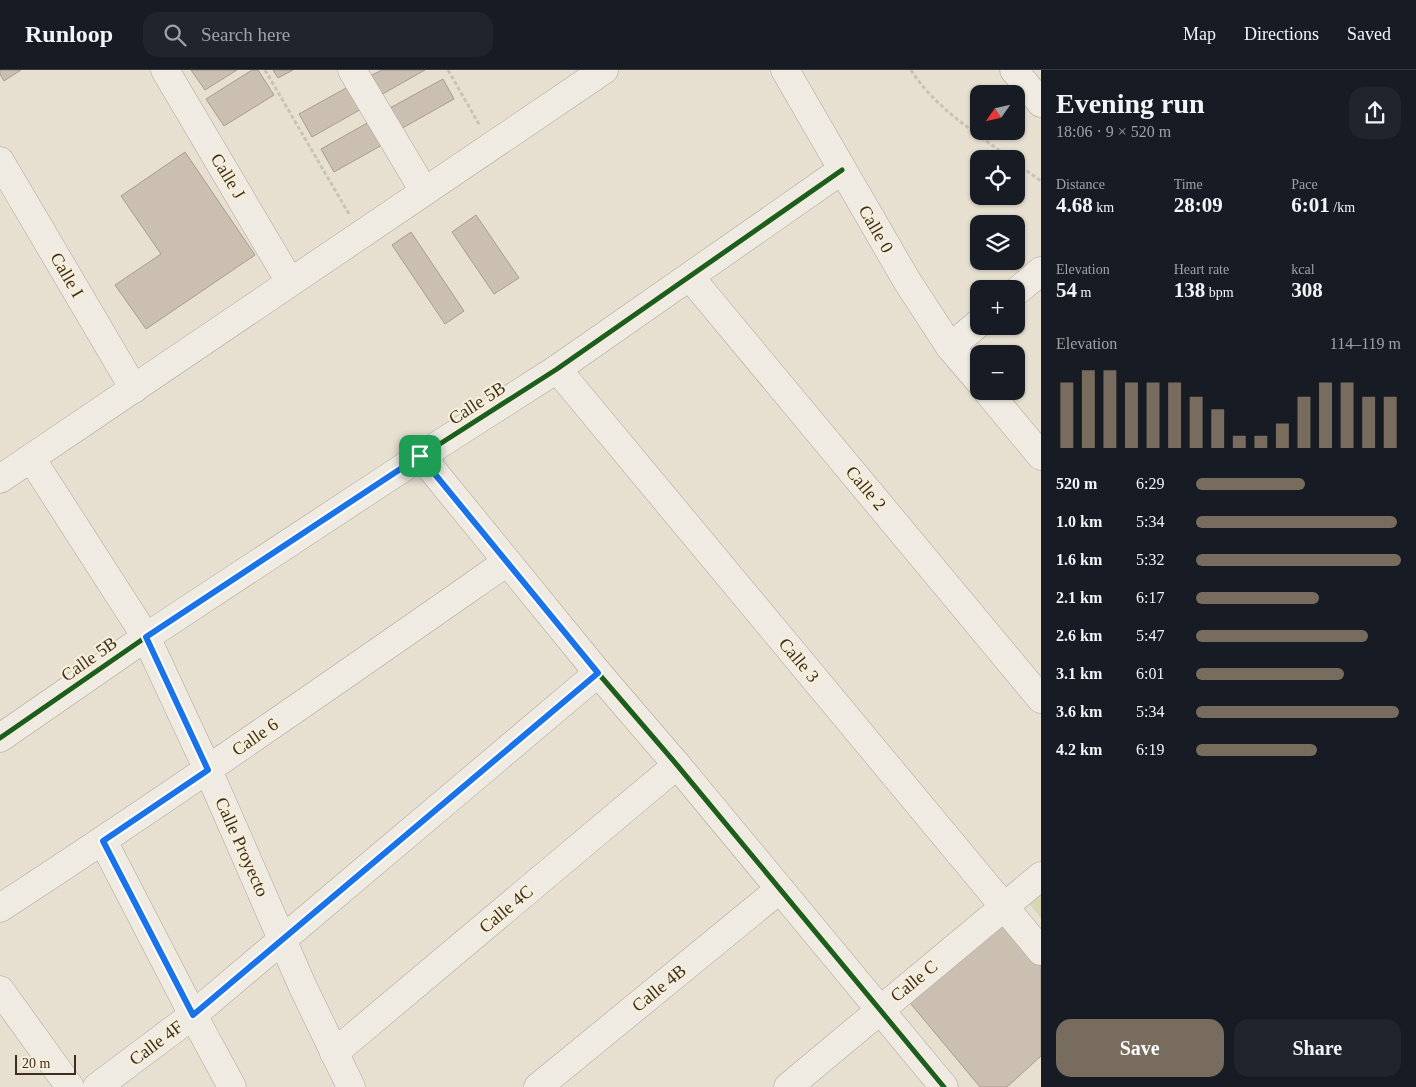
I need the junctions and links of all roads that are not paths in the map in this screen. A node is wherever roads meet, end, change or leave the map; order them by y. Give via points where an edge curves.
1 (165, 70) edge
2 (352, 70) edge
3 (785, 70) edge
4 (1014, 70) edge
5 (591, 74) edge
6 (1041, 103) edge
7 (0, 160) edge
8 (842, 170) junction
9 (424, 191) junction
10 (1041, 271) edge
11 (690, 277) junction
12 (290, 282) junction
13 (1025, 284) edge
14 (970, 330) edge
15 (950, 346) junction
16 (557, 369) junction
17 (970, 370) edge
18 (134, 389) junction
19 (997, 400) edge
20 (1036, 440) edge
21 (420, 456) junction
22 (31, 458) junction
23 (2, 472) edge
24 (507, 562) junction
25 (146, 637) junction
26 (598, 673) junction
27 (1041, 699) edge
28 (0, 738) edge
29 (677, 765) junction
30 (208, 770) junction
31 (103, 841) junction
32 (1041, 876) edge
33 (780, 889) junction
34 (1005, 907) junction
35 (0, 908) edge
36 (282, 939) junction
37 (1041, 951) edge
38 (0, 990) edge
39 (879, 1010) junction
40 (193, 1015) junction
41 (334, 1053) junction
42 (70, 1087) edge
43 (97, 1087) edge
44 (232, 1087) edge
45 (350, 1087) edge
46 (538, 1087) edge
47 (788, 1087) edge
48 (944, 1087) edge

1 - 12 street, Calle J
2 - 9 street
3 - 8 street, Calle 0
4 - 6 street
5 - 9 street
7 - 18 street, Calle I
8 - 11 street, Calle 5B
8 - 15 street, Calle 0 via 907,281
9 - 12 street
10 - 13 street
11 - 16 street, Calle 5B
11 - 27 street, Calle 2
12 - 18 street
14 - 15 street
15 - 17 street, Calle 0
16 - 21 street, Calle 5B
16 - 34 street, Calle 3
18 - 22 street
19 - 20 street
21 - 24 street
21 - 25 street, Calle 5B
22 - 23 street
22 - 25 street, Calle Proyecto
24 - 26 street
24 - 30 street, Calle 6
25 - 28 street, Calle 5B
25 - 30 street, Calle Proyecto
26 - 29 street
26 - 36 street, Calle 4F
29 - 33 street
29 - 41 street, Calle 4C
30 - 31 street, Calle 6
30 - 36 street, Calle Proyecto
31 - 35 street, Calle 6
31 - 40 street
32 - 34 street, Calle C
33 - 39 street
33 - 46 street, Calle 4B
34 - 37 street, Calle 3
34 - 39 street, Calle C
36 - 40 street, Calle 4F
36 - 41 street, Calle Proyecto
38 - 42 street
39 - 47 street, Calle C
39 - 48 street
40 - 43 street, Calle 4F
40 - 44 street
41 - 45 street, Calle Proyecto

